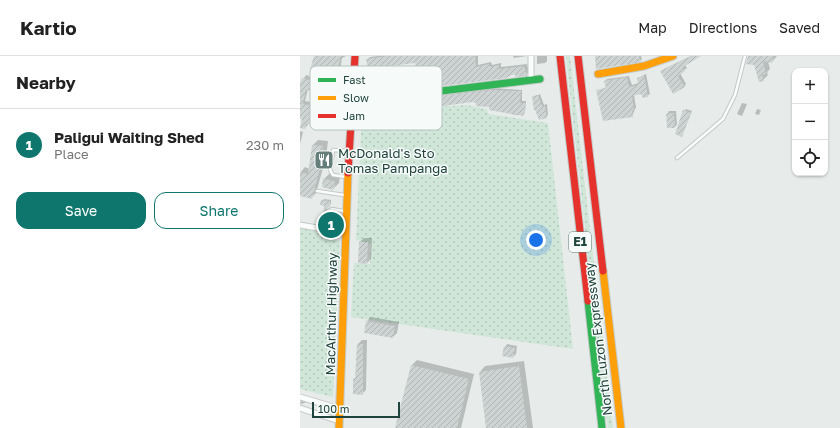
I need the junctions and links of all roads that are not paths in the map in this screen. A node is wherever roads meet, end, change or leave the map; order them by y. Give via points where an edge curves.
1 (355, 56) edge
2 (531, 56) edge
3 (560, 56) edge
4 (578, 56) edge
5 (673, 56) edge
6 (744, 56) edge
7 (355, 66) edge
8 (598, 74) dead end
9 (540, 79) dead end
10 (531, 81) junction
11 (442, 91) edge
12 (351, 130) edge
13 (349, 151) junction
14 (676, 158) dead end
15 (348, 177) junction
16 (317, 191) dead end
17 (347, 195) junction
18 (328, 211) dead end
19 (346, 211) junction
20 (324, 219) dead end
21 (300, 225) edge
22 (320, 228) junction
23 (345, 233) junction
24 (300, 397) edge
25 (323, 404) junction
26 (300, 408) edge
27 (340, 409) junction
28 (320, 415) junction
29 (339, 424) edge
30 (602, 428) edge
31 (621, 428) edge

1 - 7 main road, MacArthur Highway
2 - 10 street
3 - 30 main road, North Luzon Expressway / E1
4 - 31 main road, North Luzon Expressway / E1
5 - 8 main road via 644,66
6 - 14 lane via 735,95 723,119
9 - 10 main road
10 - 11 main road
12 - 13 main road, MacArthur Highway
13 - 15 main road, MacArthur Highway
13 - 15 lane via 333,150 330,170 333,175
15 - 17 main road, MacArthur Highway
16 - 17 lane
17 - 19 main road, MacArthur Highway
18 - 19 lane
19 - 23 main road, MacArthur Highway
20 - 22 lane
21 - 22 street
22 - 23 street
23 - 27 main road, MacArthur Highway
24 - 25 street
25 - 27 street
25 - 28 street
26 - 28 street
27 - 29 main road, MacArthur Highway
28 - 29 street

